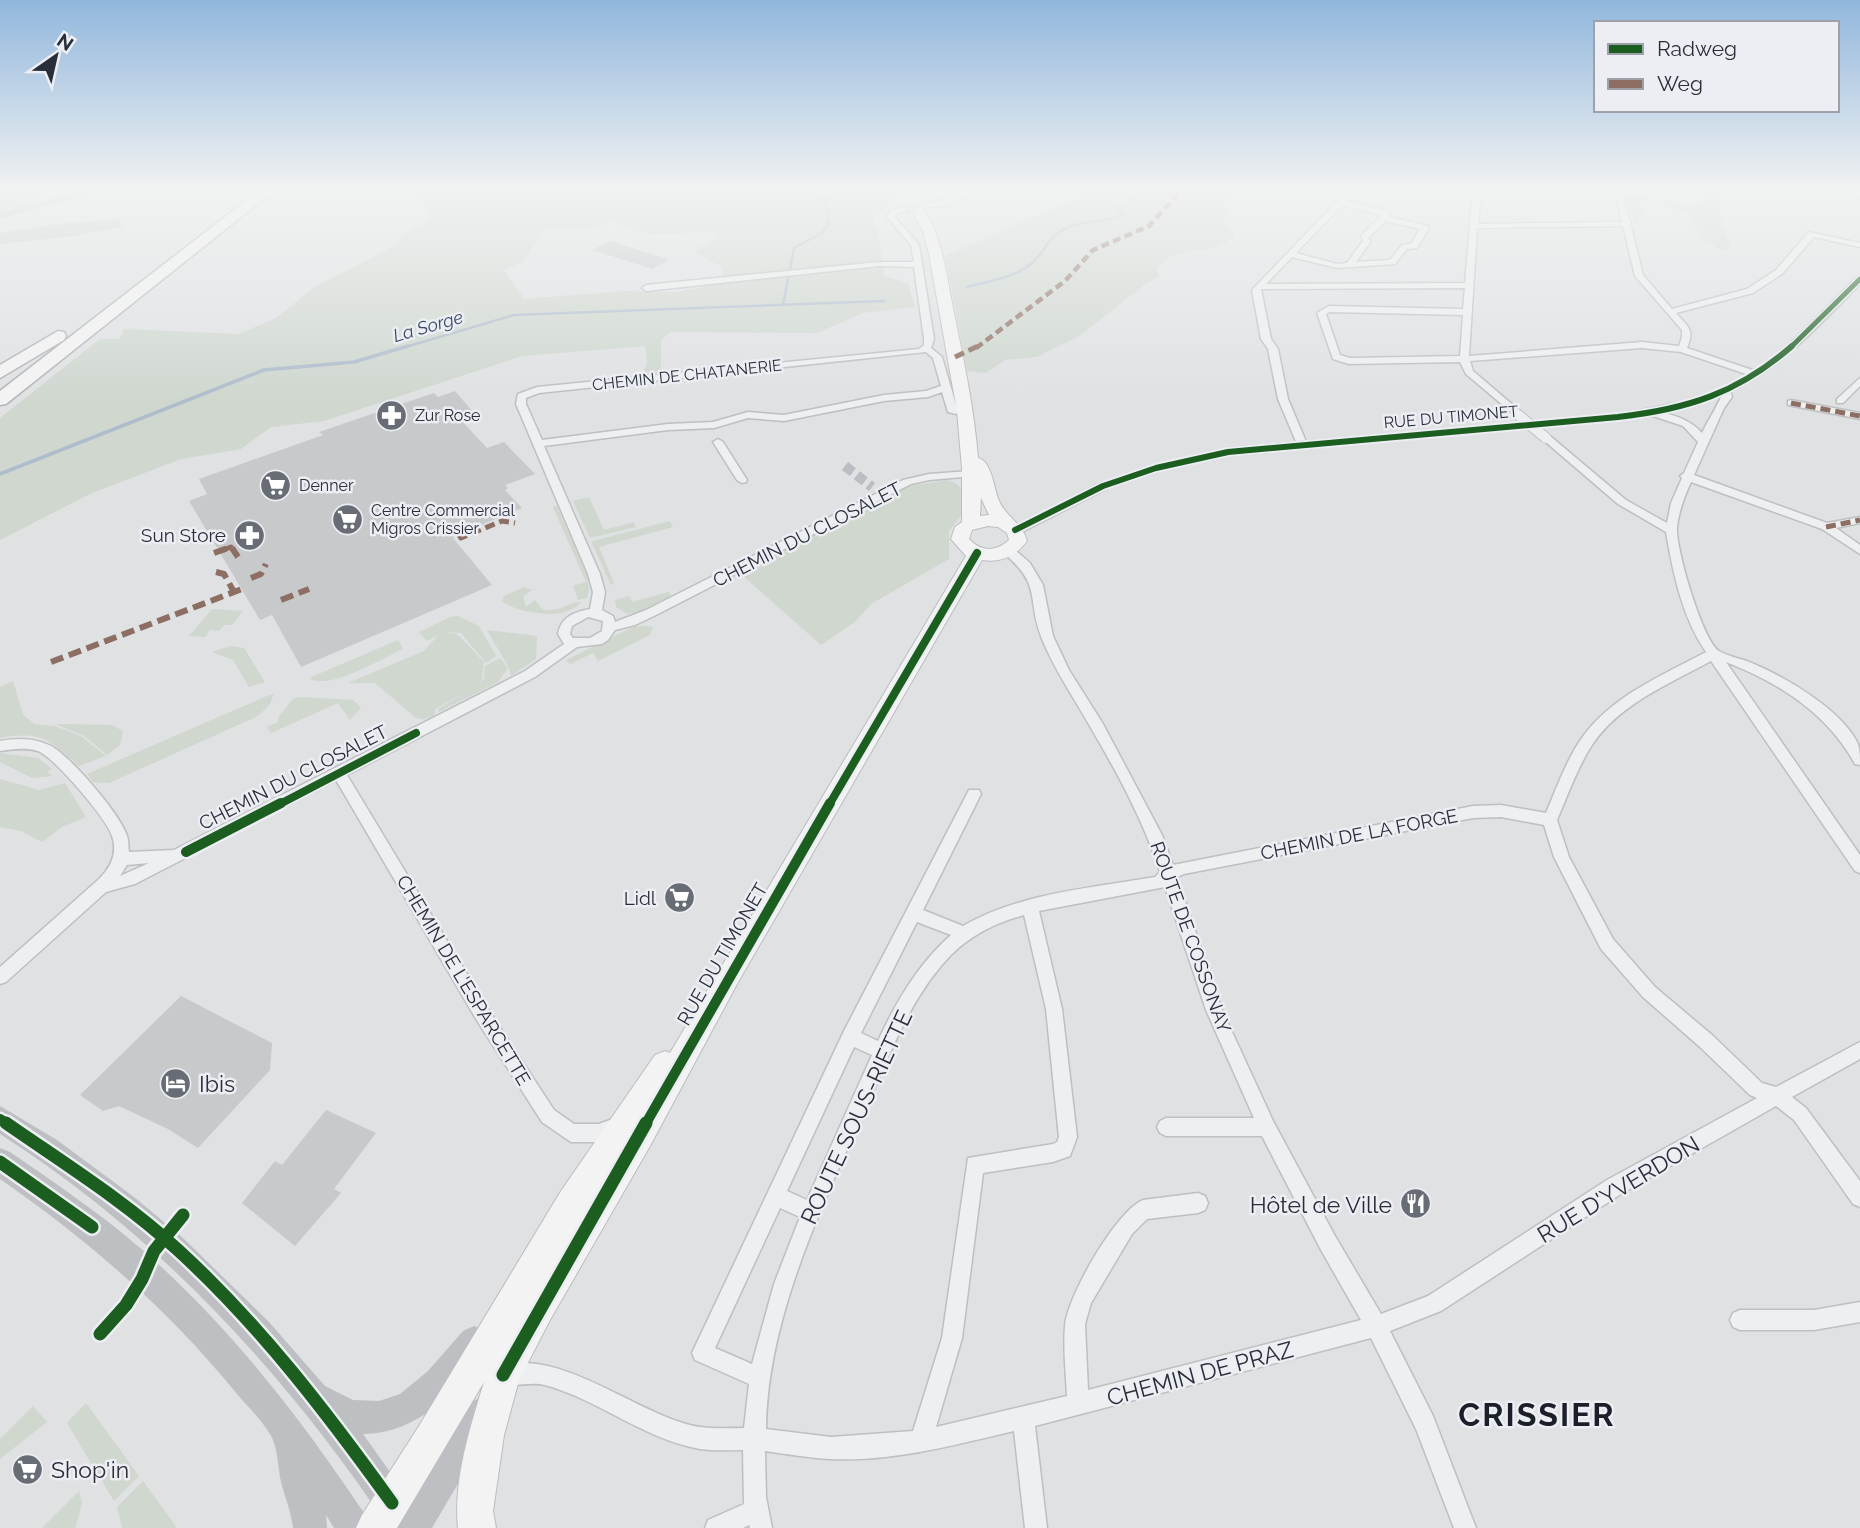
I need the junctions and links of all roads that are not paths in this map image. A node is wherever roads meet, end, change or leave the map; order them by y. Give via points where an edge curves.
1 (160, 257) edge
2 (183, 257) edge
3 (917, 257) edge
4 (936, 257) edge
5 (1286, 257) edge
6 (1302, 257) edge
7 (1356, 257) edge
8 (1396, 257) edge
9 (1471, 257) edge
10 (1634, 257) edge
11 (1792, 257) edge
12 (918, 265) junction
13 (1349, 266) junction
14 (701, 277) dead end
15 (1860, 279) edge
16 (714, 281) junction
17 (1469, 285) junction
18 (1258, 287) junction
19 (646, 288) dead end
20 (1466, 312) junction
21 (1670, 312) junction
22 (58, 335) junction
23 (926, 348) junction
24 (1682, 349) junction
25 (1464, 359) junction
26 (43, 368) junction
27 (0, 373) edge
28 (1755, 374) junction
29 (0, 381) edge
30 (1860, 381) edge
31 (944, 388) junction
32 (1727, 391) junction
33 (0, 400) edge
34 (1840, 401) dead end
35 (1791, 403) dead end
36 (0, 406) edge
37 (1649, 413) junction
38 (958, 414) junction
39 (1860, 416) edge
40 (1703, 441) junction
41 (718, 442) dead end
42 (538, 444) junction
43 (1302, 444) junction
44 (970, 474) junction
45 (1685, 476) junction
46 (742, 480) dead end
47 (872, 487) tunnel mouth
48 (882, 495) junction
49 (1860, 520) edge
50 (971, 523) junction
51 (1009, 526) junction
52 (1826, 527) junction
53 (1671, 530) junction
54 (1860, 550) edge
55 (1009, 551) junction
56 (977, 553) junction
57 (595, 613) junction
58 (611, 627) junction
59 (573, 643) junction
60 (1713, 653) junction
61 (0, 746) edge
62 (1860, 760) edge
63 (339, 773) junction
64 (974, 794) dead end
65 (1550, 820) junction
66 (186, 852) junction
67 (121, 859) junction
68 (1860, 867) edge
69 (1168, 874) junction
70 (101, 887) junction
71 (1030, 907) junction
72 (913, 913) junction
73 (965, 934) junction
74 (728, 976) junction
75 (0, 977) edge
76 (850, 1037) junction
77 (1860, 1050) edge
78 (883, 1051) junction
79 (1778, 1097) junction
80 (0, 1119) edge
81 (622, 1124) junction
82 (1166, 1127) dead end
83 (1266, 1127) junction
84 (0, 1162) edge
85 (776, 1196) junction
86 (1860, 1197) edge
87 (1198, 1203) dead end
88 (810, 1212) junction
89 (520, 1286) junction
90 (1860, 1312) edge
91 (1740, 1320) dead end
92 (1376, 1326) junction
93 (503, 1375) junction
94 (759, 1378) junction
95 (315, 1397) junction
96 (1078, 1405) junction
97 (1023, 1418) junction
98 (286, 1431) junction
99 (753, 1439) junction
100 (921, 1441) junction
101 (758, 1520) edge
102 (397, 1522) edge
103 (310, 1528) edge
104 (354, 1528) edge
105 (477, 1528) edge
106 (716, 1528) edge
107 (1035, 1528) edge
108 (1465, 1528) edge

1 - 22 highway
2 - 26 highway
3 - 12 street
4 - 38 main road
5 - 18 street
6 - 13 street
7 - 13 street
8 - 13 street via 1392,262
9 - 17 street
10 - 21 street via 1639,276
11 - 21 street via 1779,272 1749,291
12 - 16 street via 885,264
12 - 23 street via 929,339
14 - 16 street
15 - 28 main road, RUE DU TIMONET via 1817,323
16 - 19 street
17 - 18 street
17 - 20 street
18 - 43 street via 1266,339
20 - 25 street
20 - 25 street via 1329,309 1321,313 1336,357 1342,360
21 - 24 street via 1686,330
22 - 27 highway
22 - 29 highway
23 - 31 street via 937,357
23 - 42 street, CHEMIN DE CHATANERIE via 910,354 537,390 521,396 521,404
24 - 25 street via 1621,345
24 - 28 street
25 - 53 street, bridge via 1469,372 1622,502
26 - 33 highway
26 - 36 highway
28 - 32 main road, RUE DU TIMONET
30 - 34 street
31 - 38 street
31 - 42 street via 784,418 748,415 714,425
32 - 37 main road, RUE DU TIMONET
32 - 40 street
35 - 39 street
37 - 40 street via 1688,424
37 - 43 main road, RUE DU TIMONET
38 - 44 main road
38 - 51 main road via 991,503
40 - 45 street
41 - 46 street
42 - 57 street, CHEMIN DE CHATANERIE via 594,573 598,592
43 - 51 main road, RUE DU TIMONET via 1228,452 1156,468
44 - 48 street, CHEMIN DU CLOSALET via 918,480
44 - 50 main road
45 - 52 street
45 - 53 street
47 - 48 street
48 - 58 street, CHEMIN DU CLOSALET via 650,613
49 - 52 street
50 - 51 main road via 987,520
50 - 56 main road via 964,527 960,539
51 - 55 main road via 1018,541
52 - 54 street
53 - 60 street via 1689,608
55 - 56 main road
55 - 69 street, ROUTE DE COSSONAY via 1027,566 1037,585 1047,636 1140,805
56 - 74 main road, RUE DU TIMONET
57 - 58 street via 605,616
57 - 59 street via 581,615 566,625 564,634
58 - 59 street via 597,641
59 - 63 street, CHEMIN DU CLOSALET via 530,674
60 - 62 street via 1730,657 1796,694 1847,737
60 - 65 street via 1600,724 1587,741
60 - 68 street
61 - 67 street via 35,746 53,754 120,835
63 - 66 street, CHEMIN DU CLOSALET
63 - 81 street, CHEMIN DE L'ESPARCETTE via 548,1116 571,1133 599,1133
64 - 72 street
65 - 69 street, CHEMIN DE LA FORGE via 1501,811 1473,812
65 - 79 street via 1562,857 1607,944 1648,992 1756,1089
66 - 67 street
66 - 70 street, CHEMIN DU CLOSALET via 130,880
67 - 70 street, CHEMIN DU CLOSALET
69 - 71 street, ROUTE SOUS-RIETTE via 1159,883
69 - 83 street, ROUTE DE COSSONAY via 1214,1010
70 - 75 street, CHEMIN DU CLOSALET
71 - 73 street, ROUTE SOUS-RIETTE via 993,918
71 - 100 street via 1054,1010 1068,1137 1063,1149 1053,1153 975,1165 952,1338
72 - 73 street
72 - 76 street
73 - 78 street, ROUTE SOUS-RIETTE via 924,974
74 - 81 main road, RUE DU TIMONET
74 - 93 main road, RUE DU TIMONET
76 - 78 street
76 - 85 street
77 - 79 street, RUE D'YVERDON
78 - 88 street, ROUTE SOUS-RIETTE
79 - 86 street via 1800,1114
79 - 92 street, RUE D'YVERDON via 1614,1187 1434,1304
80 - 95 main road via 116,1199 177,1249 235,1305
81 - 89 main road, RUE DU TIMONET
82 - 83 street
83 - 92 street, ROUTE DE COSSONAY
84 - 98 main road via 92,1227 132,1262 211,1339
85 - 88 street
85 - 94 street via 702,1353
87 - 96 street via 1143,1210 1125,1227 1082,1300 1075,1324
88 - 94 street, ROUTE SOUS-RIETTE via 784,1283
89 - 95 main road via 422,1400 375,1418 357,1418
89 - 102 main road, RUE DU TIMONET via 426,1450
90 - 91 street via 1814,1320
92 - 96 street, CHEMIN DE PRAZ
92 - 108 street, ROUTE DE COSSONAY via 1425,1424
93 - 99 street, CHEMIN DE PRAZ via 542,1374 700,1438
93 - 102 main road
93 - 105 main road, RUE DU TIMONET via 486,1435 475,1511
94 - 99 street, ROUTE SOUS-RIETTE
95 - 102 main road
96 - 97 street, CHEMIN DE PRAZ
97 - 100 street, CHEMIN DE PRAZ
97 - 107 street
98 - 103 main road
98 - 104 main road
99 - 100 street, CHEMIN DE PRAZ via 831,1448
99 - 101 street, ROUTE SOUS-RIETTE
101 - 106 street

